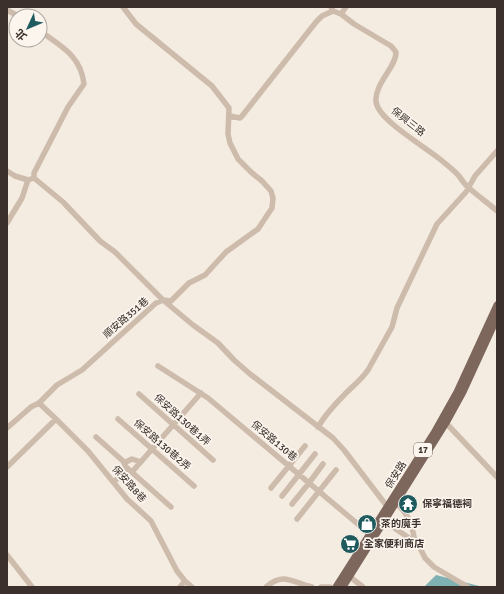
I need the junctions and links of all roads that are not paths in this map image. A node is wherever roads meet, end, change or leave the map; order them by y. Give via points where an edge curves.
1 (123, 7) edge
2 (346, 7) edge
3 (332, 9) edge
4 (341, 14) junction
5 (48, 37) edge
6 (230, 116) junction
7 (497, 151) edge
8 (7, 170) edge
9 (34, 178) junction
10 (28, 180) junction
11 (468, 188) junction
12 (497, 211) edge
13 (7, 223) edge
14 (163, 300) junction
15 (497, 306) edge
16 (497, 318) edge
17 (494, 329) edge
18 (158, 366) dead end
19 (201, 393) junction
20 (139, 394) dead end
21 (39, 403) junction
22 (118, 418) dead end
23 (56, 419) junction
24 (446, 423) junction
25 (173, 425) junction
26 (318, 427) junction
27 (7, 428) edge
28 (96, 437) dead end
29 (305, 446) dead end
30 (152, 449) junction
31 (315, 454) dead end
32 (213, 460) dead end
33 (141, 462) junction
34 (323, 464) dead end
35 (125, 465) junction
36 (290, 466) junction
37 (7, 467) edge
38 (336, 470) dead end
39 (132, 472) junction
40 (300, 474) junction
41 (497, 477) edge
42 (114, 482) junction
43 (309, 483) junction
44 (194, 486) dead end
45 (271, 488) dead end
46 (320, 492) junction
47 (282, 496) dead end
48 (394, 501) junction
49 (292, 504) dead end
50 (171, 507) dead end
51 (389, 509) junction
52 (297, 519) dead end
53 (384, 521) junction
54 (372, 535) junction
55 (415, 542) junction
56 (7, 554) edge
57 (349, 576) junction
58 (185, 581) junction
59 (32, 587) edge
60 (180, 587) edge
61 (192, 587) edge
62 (266, 587) edge
63 (312, 587) edge
64 (321, 587) edge
65 (330, 587) edge
66 (336, 587) edge
67 (342, 587) edge
68 (363, 587) edge
69 (468, 587) edge

1 - 6 street via 136,24 212,86 229,108
2 - 4 street
3 - 4 street, 保興三路
3 - 6 street via 316,22 242,116
4 - 11 street, 保興三路 via 396,52 376,97 379,109 394,125 454,171
5 - 9 street via 77,60 84,84 68,108 34,173
6 - 14 street, 順安路351巷 via 230,143 238,159 271,191 272,208 258,229 226,252 205,275 189,282 170,301
7 - 11 street
8 - 10 street
9 - 10 street
9 - 14 street via 63,202
10 - 13 street via 22,198
11 - 12 street, 保興三路
11 - 26 street via 434,229 397,308 392,327 368,370
14 - 21 street, 順安路351巷 via 156,303 82,370 57,385
14 - 26 street via 218,343 250,374
15 - 48 main road, 保安路 / 17 via 457,392
16 - 17 main road, 保安路 / 17
17 - 24 main road, 保安路 / 17
18 - 19 street, 保安路130巷
19 - 25 street
19 - 36 street, 保安路130巷
20 - 25 street, 保安路130巷1弄
21 - 23 street, 保安路8巷
21 - 27 street, 順安路351巷 via 31,406
22 - 30 street, 保安路130巷2弄
23 - 37 street
23 - 42 street, 保安路8巷
24 - 41 street
24 - 48 main road, 保安路 / 17
25 - 30 street
25 - 32 street, 保安路130巷1弄
26 - 51 street via 344,450
28 - 35 street
29 - 36 street
30 - 33 street
30 - 44 street, 保安路130巷2弄
31 - 40 street
33 - 35 street via 132,460
33 - 39 street
34 - 43 street
35 - 39 street
35 - 42 street
36 - 40 street, 保安路130巷
36 - 45 street
38 - 46 street
39 - 50 street
40 - 43 street, 保安路130巷
40 - 47 street
42 - 58 street, 保安路8巷 via 151,521 177,571
43 - 46 street, 保安路130巷
43 - 49 street
46 - 52 street
46 - 54 street, 保安路130巷
48 - 51 main road, 保安路 / 17
48 - 55 street via 409,519
51 - 53 main road, 保安路 / 17
51 - 54 main road, 保安路 / 17
53 - 54 main road, 保安路 / 17
53 - 55 street
54 - 57 main road, 保安路 / 17
54 - 66 main road, 保安路 / 17
55 - 69 street via 434,567
56 - 59 street
57 - 67 main road, 保安路 / 17
57 - 68 street
58 - 60 street
58 - 61 street, 保安路8巷
62 - 63 street via 282,578
64 - 65 street

